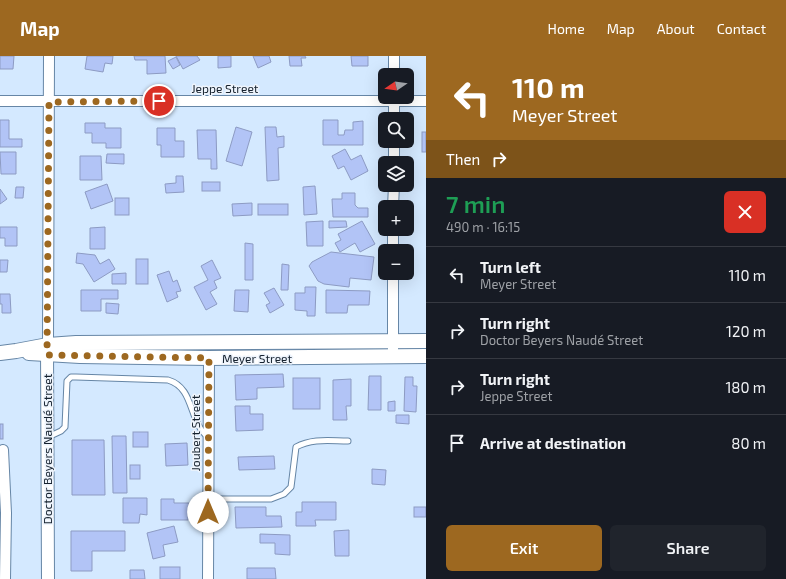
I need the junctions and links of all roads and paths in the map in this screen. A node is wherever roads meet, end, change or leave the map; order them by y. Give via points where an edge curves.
1 (49, 56) edge
2 (394, 56) edge
3 (394, 68) edge
4 (378, 99) edge
5 (414, 100) edge
6 (0, 101) edge
7 (426, 101) edge
8 (49, 102) junction
9 (393, 280) edge
10 (426, 341) edge
11 (392, 342) junction
12 (47, 350) junction
13 (0, 353) edge
14 (426, 356) edge
15 (393, 357) junction
16 (209, 358) junction
17 (47, 437) junction
18 (208, 437) junction
19 (348, 441) dead end
20 (3, 450) dead end
21 (208, 499) junction
22 (5, 579) edge
23 (48, 579) edge
24 (208, 579) edge

1 - 8 street, Doctor Beyers Naudé Street
2 - 3 street
4 - 8 street, Jeppe Street
5 - 7 street, Jeppe Street
6 - 8 street, Jeppe Street
8 - 12 street, Doctor Beyers Naudé Street
9 - 11 street
10 - 11 main road
11 - 12 main road via 84,342
11 - 15 street
12 - 13 main road, Meyer Street
12 - 16 main road, Meyer Street
12 - 17 street, Doctor Beyers Naudé Street
14 - 15 main road, Meyer Street
15 - 16 main road, Meyer Street
16 - 18 street, Joubert Street
17 - 18 lane via 65,427 67,381 71,377 168,380 176,383 187,395 201,432
17 - 23 street, Doctor Beyers Naudé Street
18 - 21 street, Joubert Street
19 - 21 lane via 317,440 296,447 291,487 284,494 271,498
20 - 22 street via 6,513
21 - 24 street, Joubert Street

